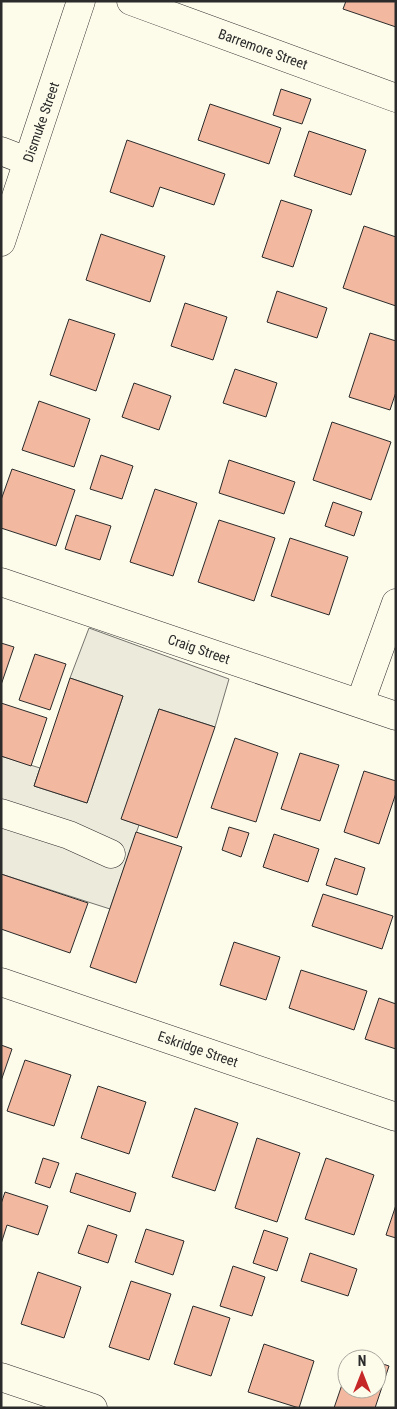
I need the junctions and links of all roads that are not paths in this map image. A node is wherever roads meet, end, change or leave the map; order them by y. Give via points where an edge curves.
1 (81, 1) edge
2 (131, 1) edge
3 (396, 98) edge
4 (1, 151) edge
5 (28, 161) junction
6 (1, 242) edge
7 (1, 582) edge
8 (396, 603) edge
9 (360, 703) junction
10 (396, 716) edge
11 (1, 813) edge
12 (111, 854) dead end
13 (1, 982) edge
14 (396, 1117) edge
15 (1, 1377) edge
16 (93, 1408) edge

1 - 5 street, Dismuke Street
2 - 3 street, Barremore Street
4 - 5 street
5 - 6 street, Dismuke Street
7 - 9 street, Craig Street
8 - 9 street
9 - 10 street, Craig Street
11 - 12 street via 69,835
13 - 14 street, Eskridge Street
15 - 16 street

